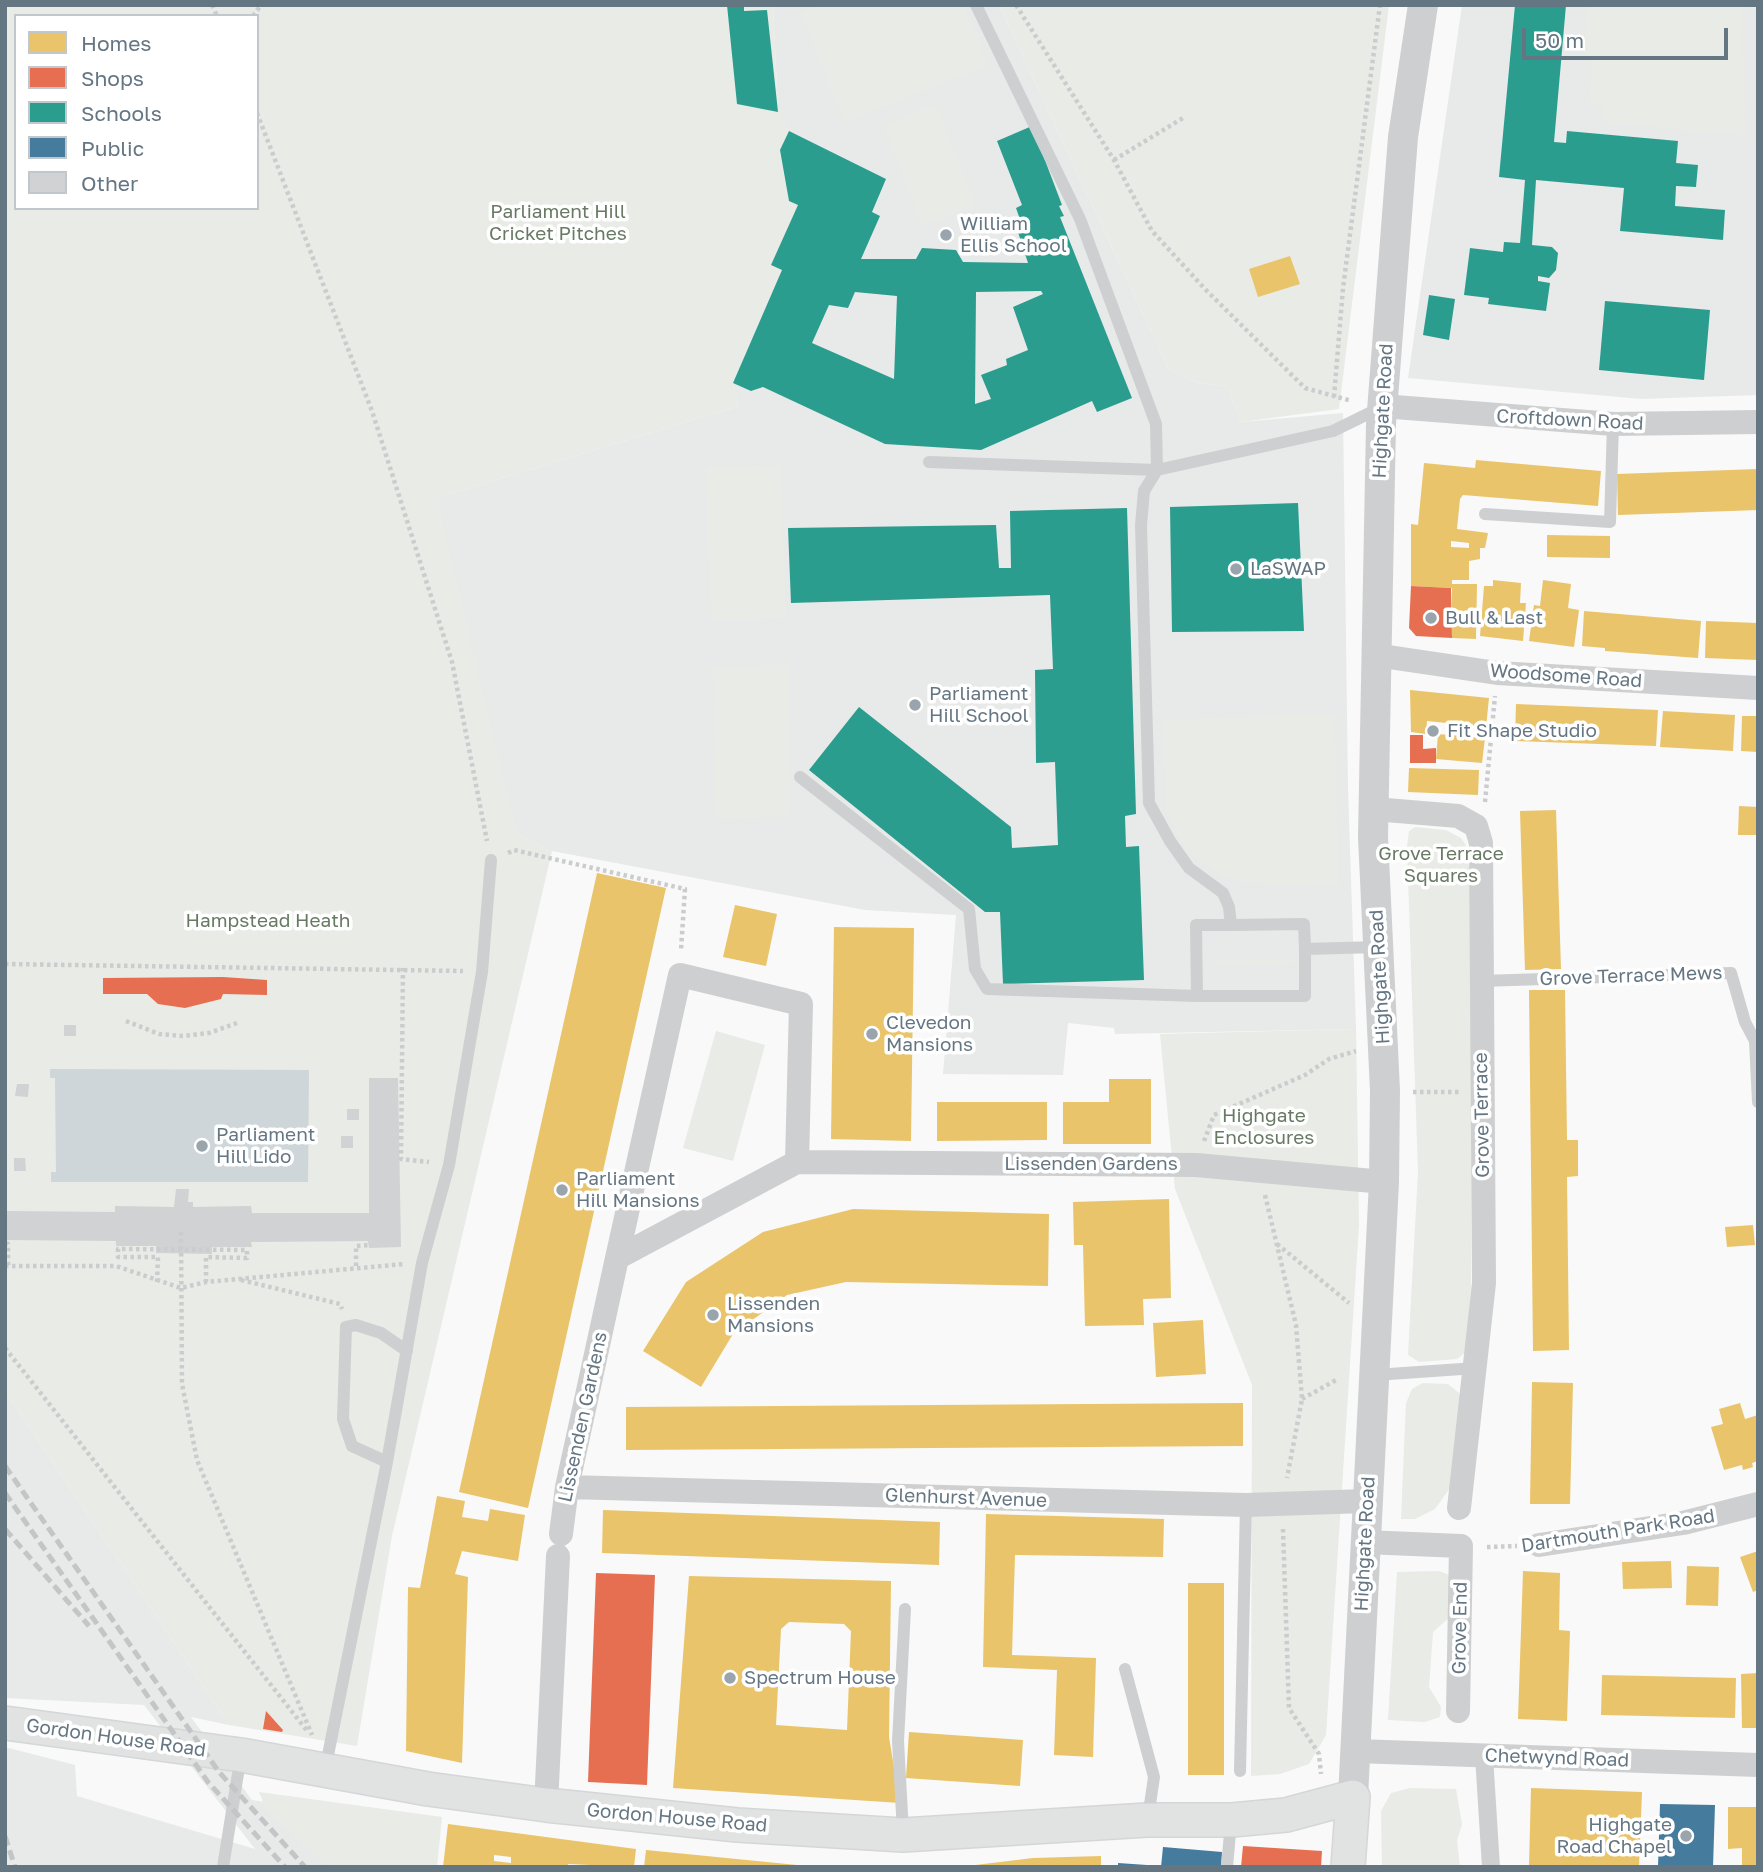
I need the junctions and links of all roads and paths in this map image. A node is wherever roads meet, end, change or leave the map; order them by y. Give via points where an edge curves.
1 (976, 5) edge
2 (1016, 5) edge
3 (1380, 5) edge
4 (1423, 5) edge
5 (259, 118) edge
6 (1183, 118) dead end
7 (1114, 160) junction
8 (1334, 397) junction
9 (1382, 407) junction
10 (1758, 422) edge
11 (1613, 424) junction
12 (929, 462) dead end
13 (1157, 470) junction
14 (1485, 514) dead end
15 (1375, 655) junction
16 (1497, 673) junction
17 (1758, 688) edge
18 (800, 777) dead end
19 (1374, 810) junction
20 (1476, 826) junction
21 (491, 860) junction
22 (1231, 925) junction
23 (1378, 947) junction
24 (1305, 949) junction
25 (5, 964) edge
26 (403, 968) junction
27 (482, 972) junction
28 (680, 975) junction
29 (1482, 981) junction
30 (1197, 996) junction
31 (126, 1021) dead end
32 (237, 1023) dead end
33 (1383, 1050) junction
34 (1385, 1091) junction
35 (1482, 1092) junction
36 (1758, 1102) edge
37 (797, 1162) junction
38 (449, 1165) junction
39 (1196, 1165) junction
40 (1260, 1171) junction
41 (1384, 1182) junction
42 (181, 1231) dead end
43 (5, 1243) edge
44 (1277, 1243) junction
45 (369, 1245) dead end
46 (180, 1250) junction
47 (617, 1258) junction
48 (422, 1263) junction
49 (7, 1266) edge
50 (356, 1266) junction
51 (236, 1279) junction
52 (157, 1282) junction
53 (206, 1282) junction
54 (181, 1288) junction
55 (1379, 1307) junction
56 (346, 1327) junction
57 (5, 1348) edge
58 (407, 1351) junction
59 (1477, 1368) junction
60 (1375, 1376) junction
61 (1336, 1380) dead end
62 (1302, 1399) junction
63 (387, 1462) junction
64 (566, 1487) junction
65 (1366, 1501) junction
66 (1282, 1503) junction
67 (1758, 1504) edge
68 (1246, 1505) junction
69 (1459, 1508) dead end
70 (1364, 1542) junction
71 (1539, 1545) joint
72 (1469, 1546) junction
73 (905, 1609) dead end
74 (1125, 1669) dead end
75 (1458, 1711) dead end
76 (5, 1723) edge
77 (1356, 1751) junction
78 (241, 1755) junction
79 (1484, 1756) junction
80 (1758, 1765) edge
81 (325, 1770) junction
82 (1240, 1771) dead end
83 (1321, 1774) dead end
84 (1353, 1797) junction
85 (546, 1805) junction
86 (1147, 1820) junction
87 (1232, 1820) junction
88 (903, 1835) junction
89 (223, 1867) edge
90 (1227, 1867) edge
91 (1348, 1867) edge
92 (1491, 1867) edge

1 - 13 lane via 1080,219 1156,424
2 - 7 path
3 - 8 path via 1343,288
4 - 9 street, Highgate Road via 1403,137
5 - 21 path via 372,411 452,663
6 - 7 path
7 - 8 path via 1153,231 1205,289 1305,388
8 - 9 path
9 - 11 street, Croftdown Road
9 - 13 lane via 1333,431
9 - 15 street, Highgate Road
10 - 11 street, Croftdown Road
11 - 14 lane via 1610,522
12 - 13 lane
13 - 22 lane via 1144,491 1141,525 1149,803 1189,868 1223,893
15 - 16 street, Woodsome Road
15 - 19 street, Highgate Road
16 - 17 street, Woodsome Road
16 - 20 path via 1488,795
18 - 30 lane via 970,909 975,969 987,989
19 - 20 street via 1458,816
19 - 23 street, Highgate Road
20 - 29 street, Grove Terrace via 1481,843
21 - 27 lane
21 - 28 path via 514,850 685,889
22 - 24 lane via 1304,924
22 - 30 lane via 1196,925
23 - 24 lane
23 - 33 street, Highgate Road
24 - 30 lane via 1304,996
25 - 26 path
26 - 27 path
26 - 38 path via 401,1159
27 - 38 lane
28 - 37 street via 801,1004
28 - 47 street, Lissenden Gardens
29 - 35 street, Grove Terrace
29 - 36 lane, Grove Terrace Mews via 1731,973 1755,1041
31 - 32 path via 159,1034 183,1036
33 - 34 street, Highgate Road
33 - 39 path via 1329,1059 1305,1075 1214,1115
34 - 35 path
34 - 41 street, Highgate Road
35 - 59 street, Grove Terrace via 1484,1283
37 - 39 street, Lissenden Gardens
37 - 47 street, Lissenden Gardens
38 - 48 lane
39 - 40 street, Lissenden Gardens
40 - 41 street, Lissenden Gardens
40 - 44 path
41 - 55 street, Highgate Road
42 - 46 path
43 - 49 path
44 - 55 path via 1351,1305
44 - 62 path via 1296,1325
45 - 50 path via 356,1246
46 - 52 path via 118,1249 118,1257 158,1257
46 - 53 path via 247,1250 247,1258 206,1257
46 - 54 path
47 - 64 street, Lissenden Gardens
48 - 50 path
48 - 58 lane
49 - 52 path via 117,1266
50 - 51 path
51 - 53 path
51 - 56 path via 340,1304
52 - 54 path
53 - 54 path
54 - 57 path via 182,1384 197,1460 314,1739
55 - 60 street, Highgate Road
56 - 58 lane via 356,1325 381,1333
56 - 63 lane via 343,1419 352,1446
58 - 63 lane
59 - 60 lane
59 - 69 street, Grove Terrace
60 - 65 street, Highgate Road
61 - 62 path
62 - 66 path
63 - 81 lane
64 - 68 street, Glenhurst Avenue
64 - 85 street, Lissenden Gardens
65 - 66 street, Glenhurst Avenue
65 - 70 street, Highgate Road
66 - 68 street, Glenhurst Avenue
66 - 83 path via 1289,1708 1319,1754
67 - 71 street, Dartmouth Park Road via 1682,1523
68 - 82 lane
70 - 72 street
70 - 77 street, Highgate Road
71 - 72 path, Dartmouth Park Road
72 - 75 street, Grove End
73 - 88 lane via 898,1741
74 - 86 lane via 1154,1777
76 - 78 main road, Gordon House Road
77 - 79 street, Chetwynd Road
77 - 84 street, Highgate Road
78 - 81 main road, Gordon House Road
78 - 89 lane
79 - 80 street, Chetwynd Road
79 - 92 street
81 - 85 main road, Gordon House Road
84 - 87 main road, Gordon House Road via 1286,1815
84 - 91 main road, Highgate Road
85 - 88 main road, Gordon House Road via 737,1825
86 - 87 main road, Gordon House Road
86 - 88 main road, Gordon House Road
87 - 90 lane

